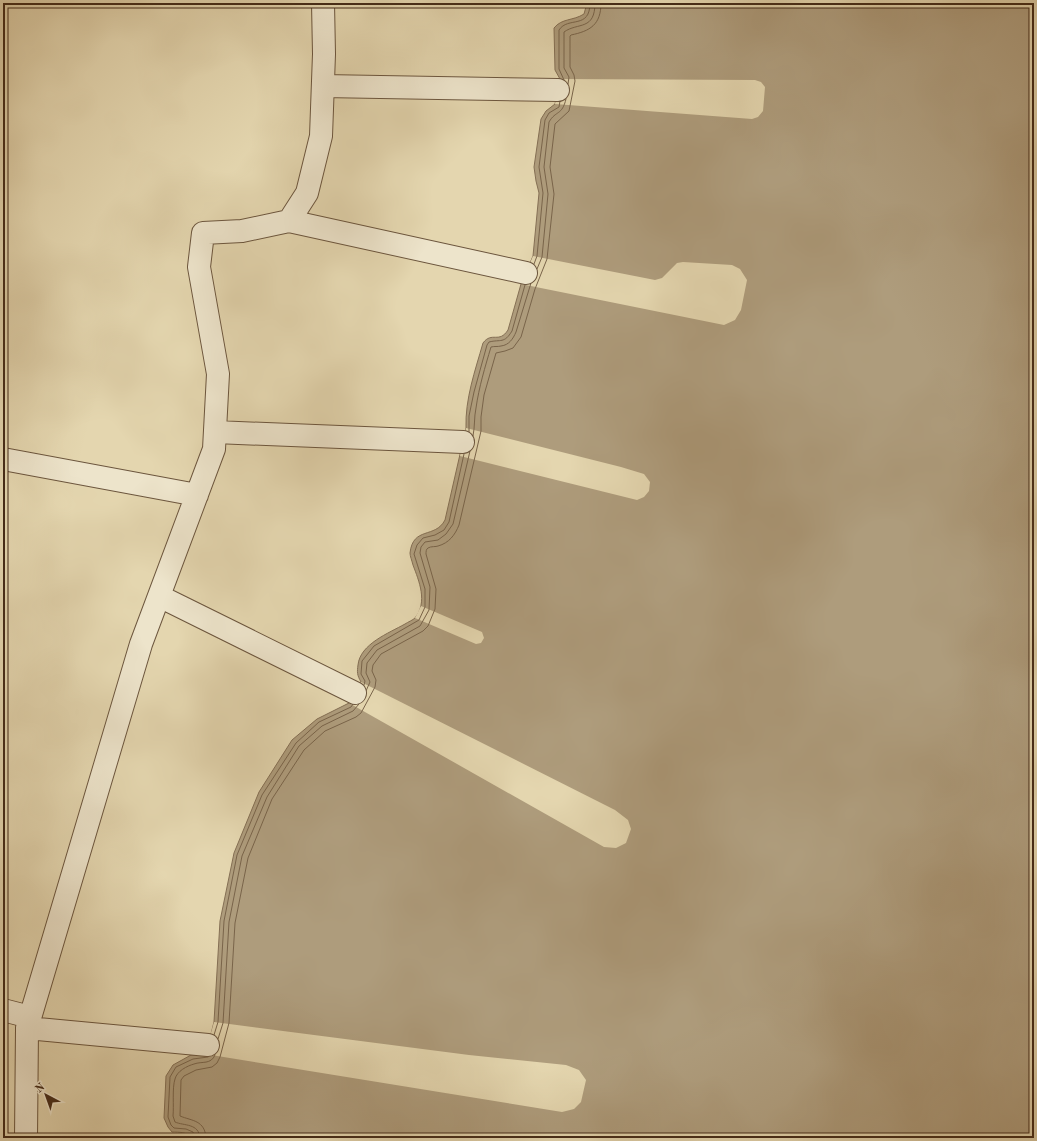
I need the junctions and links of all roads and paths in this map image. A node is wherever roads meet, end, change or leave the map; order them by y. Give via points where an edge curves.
1 (323, 3) edge
2 (323, 86) junction
3 (558, 90) dead end
4 (289, 221) junction
5 (526, 273) dead end
6 (215, 432) junction
7 (463, 442) dead end
8 (3, 459) edge
9 (197, 494) junction
10 (159, 596) junction
11 (355, 693) dead end
12 (3, 1010) edge
13 (29, 1022) junction
14 (208, 1045) dead end
15 (26, 1138) edge

1 - 2 street
2 - 3 street
2 - 4 street via 321,136 307,193
4 - 5 street
4 - 6 street via 242,231 203,233 199,267 218,374
6 - 7 street
6 - 9 street via 214,449
8 - 9 street
9 - 10 street
10 - 11 street
10 - 13 street via 141,644
12 - 13 street
13 - 14 street
13 - 15 street

